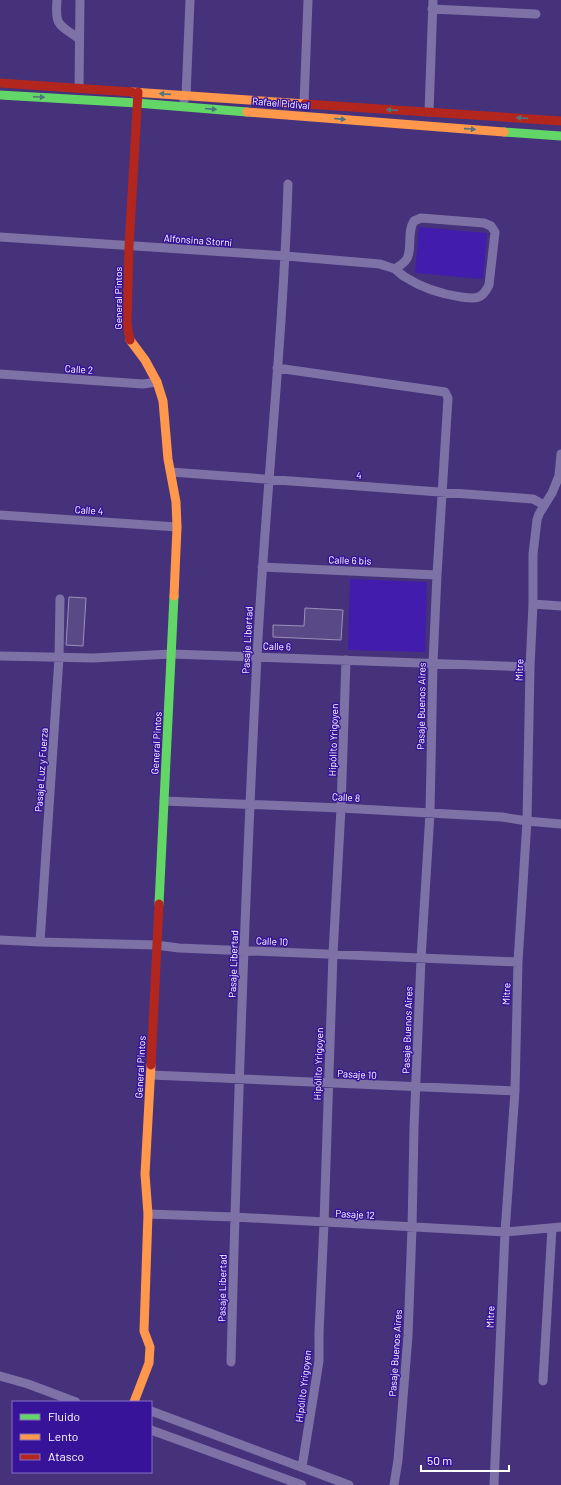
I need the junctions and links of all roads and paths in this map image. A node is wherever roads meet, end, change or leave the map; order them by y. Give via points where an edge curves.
1 (57, 0) edge
2 (80, 0) edge
3 (190, 0) edge
4 (308, 0) edge
5 (432, 5) edge
6 (536, 14) dead end
7 (78, 38) junction
8 (0, 83) edge
9 (79, 88) junction
10 (138, 92) junction
11 (0, 95) edge
12 (186, 96) junction
13 (137, 103) junction
14 (304, 104) junction
15 (182, 106) junction
16 (429, 112) junction
17 (561, 121) edge
18 (561, 136) edge
19 (288, 184) dead end
20 (0, 237) edge
21 (129, 246) junction
22 (286, 256) junction
23 (395, 269) junction
24 (277, 368) junction
25 (0, 374) edge
26 (157, 382) junction
27 (561, 454) edge
28 (171, 472) junction
29 (268, 479) junction
30 (441, 492) junction
31 (544, 505) junction
32 (0, 515) edge
33 (177, 527) junction
34 (262, 567) junction
35 (437, 575) junction
36 (60, 599) dead end
37 (533, 604) junction
38 (561, 606) edge
39 (172, 654) junction
40 (0, 656) edge
41 (257, 657) junction
42 (59, 658) junction
43 (346, 660) junction
44 (433, 663) junction
45 (530, 667) junction
46 (164, 801) junction
47 (251, 804) junction
48 (341, 808) junction
49 (430, 814) junction
50 (527, 822) junction
51 (561, 824) edge
52 (0, 940) edge
53 (40, 942) junction
54 (156, 945) junction
55 (245, 950) junction
56 (333, 954) junction
57 (421, 959) junction
58 (518, 962) junction
59 (151, 1075) junction
60 (240, 1079) junction
61 (328, 1083) junction
62 (416, 1087) junction
63 (515, 1092) junction
64 (148, 1214) junction
65 (235, 1217) junction
66 (324, 1223) junction
67 (556, 1227) edge
68 (412, 1228) junction
69 (505, 1232) junction
70 (231, 1362) dead end
71 (0, 1376) edge
72 (543, 1381) dead end
73 (73, 1401) edge
74 (134, 1401) edge
75 (152, 1411) edge
76 (152, 1430) edge
77 (302, 1467) junction
78 (302, 1485) edge
79 (349, 1485) edge
80 (394, 1485) edge
81 (494, 1485) edge

1 - 7 street via 56,16 60,26
2 - 7 street
3 - 12 street
4 - 14 street
5 - 6 street
5 - 16 street
7 - 9 street
8 - 9 street, Rafael Pidival
9 - 10 street, Rafael Pidival
12 -> 10 street, Rafael Pidival
10 - 13 street, General Pintos
11 -> 13 street, Rafael Pidival
12 - 14 street, Rafael Pidival
12 - 15 street
13 - 15 street, Rafael Pidival
13 - 21 street, General Pintos
16 -> 14 street, Rafael Pidival
15 -> 18 street, Rafael Pidival
17 -> 16 street, Rafael Pidival
19 - 22 street, Pasaje Libertad
20 - 21 street, Alfonsina Storni
21 - 22 street, Alfonsina Storni
21 - 26 street, General Pintos via 129,338
22 - 23 street, Alfonsina Storni via 380,264
22 - 24 street, Pasaje Libertad
23 - 23 street, Alfonsina Storni via 406,261 410,230 414,221 421,218 484,223 492,226 495,232 489,285 481,296 474,298 444,294 424,287
24 - 29 street, Pasaje Libertad
24 - 30 street, Pasaje Buenos Aires via 445,392 448,398
25 - 26 street, Calle 2 via 143,384
26 - 28 street, General Pintos via 163,401
27 - 31 street, Mitre via 560,476
28 - 29 street, 4
28 - 33 street, General Pintos
29 - 30 street, 4
29 - 34 street, Pasaje Libertad
30 - 31 street, 4 via 533,499
30 - 35 street, Pasaje Buenos Aires
31 - 37 street, Mitre via 539,514 534,539
32 - 33 street, Calle 4
33 - 39 street, General Pintos
34 - 35 street, Calle 6 bis
34 - 41 street, Pasaje Libertad
35 - 44 street, Pasaje Buenos Aires
36 - 42 street, Pasaje Luz y Fuerza
37 - 38 street
37 - 45 street, Mitre
39 - 41 street, Calle 6
39 - 42 street, Calle 6
39 - 46 street, General Pintos
40 - 42 street, Calle 6
41 - 43 street, Calle 6
41 - 47 street, Pasaje Libertad
42 - 53 street, Pasaje Luz y Fuerza
43 - 44 street, Calle 6
43 - 48 street, Hipólito Yrigoyen
44 - 45 street, Calle 6
44 - 49 street, Pasaje Buenos Aires
45 - 50 street, Mitre
46 - 47 street, Calle 8
46 - 54 street, General Pintos
47 - 48 street, Calle 8
47 - 55 street, Pasaje Libertad
48 - 49 street, Calle 8
48 - 56 street, Hipólito Yrigoyen
49 - 50 street, Calle 8 via 502,817
49 - 57 street, Pasaje Buenos Aires
50 - 51 street, Calle 8
50 - 58 street, Mitre
52 - 53 street, Calle 10
53 - 54 street, Calle 10
54 - 55 street, Calle 10
54 - 59 street, General Pintos
55 - 56 street, Calle 10
55 - 60 street, Pasaje Libertad
56 - 57 street, Calle 10
56 - 61 street, Hipólito Yrigoyen
57 - 58 street, Calle 10
57 - 62 street, Pasaje Buenos Aires
58 - 63 street, Mitre
59 - 60 street, Pasaje 10
59 - 64 street, General Pintos via 145,1174
60 - 61 street, Pasaje 10
60 - 65 street, Pasaje Libertad
61 - 62 street, Pasaje 10
61 - 66 street, Hipólito Yrigoyen
62 - 63 street, Pasaje 10
62 - 68 street, Pasaje Buenos Aires
63 - 69 street, Mitre
64 - 65 street, Pasaje 12
64 - 74 street, General Pintos via 144,1332 150,1347 149,1363
65 - 66 street, Pasaje 12
65 - 70 street, Pasaje Libertad
66 - 68 street, Pasaje 12
66 - 77 street, Hipólito Yrigoyen via 319,1361
67 - 69 street, Pasaje 12
67 - 72 street
68 - 69 street, Pasaje 12
68 - 80 street, Pasaje Buenos Aires via 408,1336
69 - 81 street, Mitre
71 - 73 street
75 - 77 street
76 - 78 street
77 - 79 street

